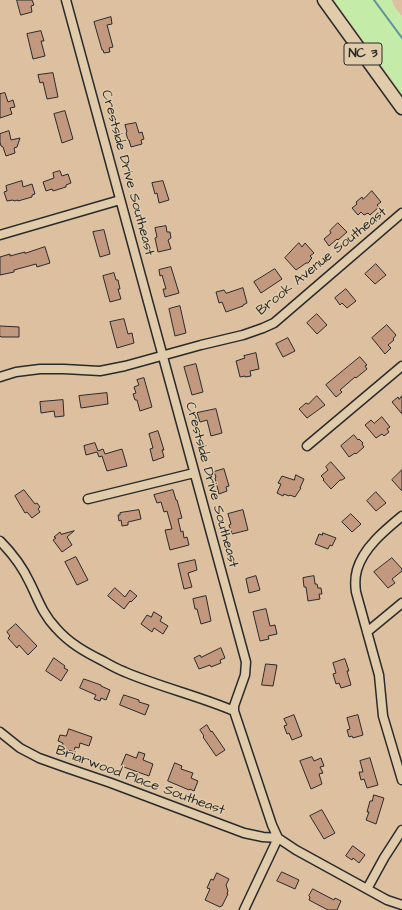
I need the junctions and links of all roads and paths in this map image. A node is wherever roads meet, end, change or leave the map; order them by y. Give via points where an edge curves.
1 (66, 0) edge
2 (324, 0) edge
3 (402, 108) edge
4 (120, 200) junction
5 (402, 213) edge
6 (0, 233) edge
7 (162, 356) junction
8 (402, 366) edge
9 (0, 377) edge
10 (307, 446) dead end
11 (194, 473) junction
12 (88, 499) dead end
13 (402, 516) edge
14 (0, 541) edge
15 (402, 603) edge
16 (367, 632) junction
17 (234, 711) junction
18 (0, 732) edge
19 (402, 780) edge
20 (402, 830) edge
21 (278, 838) junction
22 (367, 889) junction
23 (402, 906) edge
24 (244, 910) edge

1 - 4 street, Crestside Drive Southeast
2 - 3 main road, NC 3
4 - 6 street
4 - 7 street, Crestside Drive Southeast
5 - 7 street, Brook Avenue Southeast via 274,323 243,335
7 - 9 street, Brook Avenue Southeast via 100,371 40,369
7 - 11 street, Crestside Drive Southeast
8 - 10 street
11 - 12 street
11 - 17 street, Crestside Drive Southeast via 246,662 245,675
13 - 16 street via 366,551 356,571 356,592
14 - 17 street via 17,561 55,628 85,652 124,672
15 - 16 street
16 - 19 street via 379,675 383,716
17 - 21 street
18 - 21 street, Briarwood Place Southeast via 38,758 244,833
20 - 22 street
21 - 22 street
21 - 24 street
22 - 23 street

